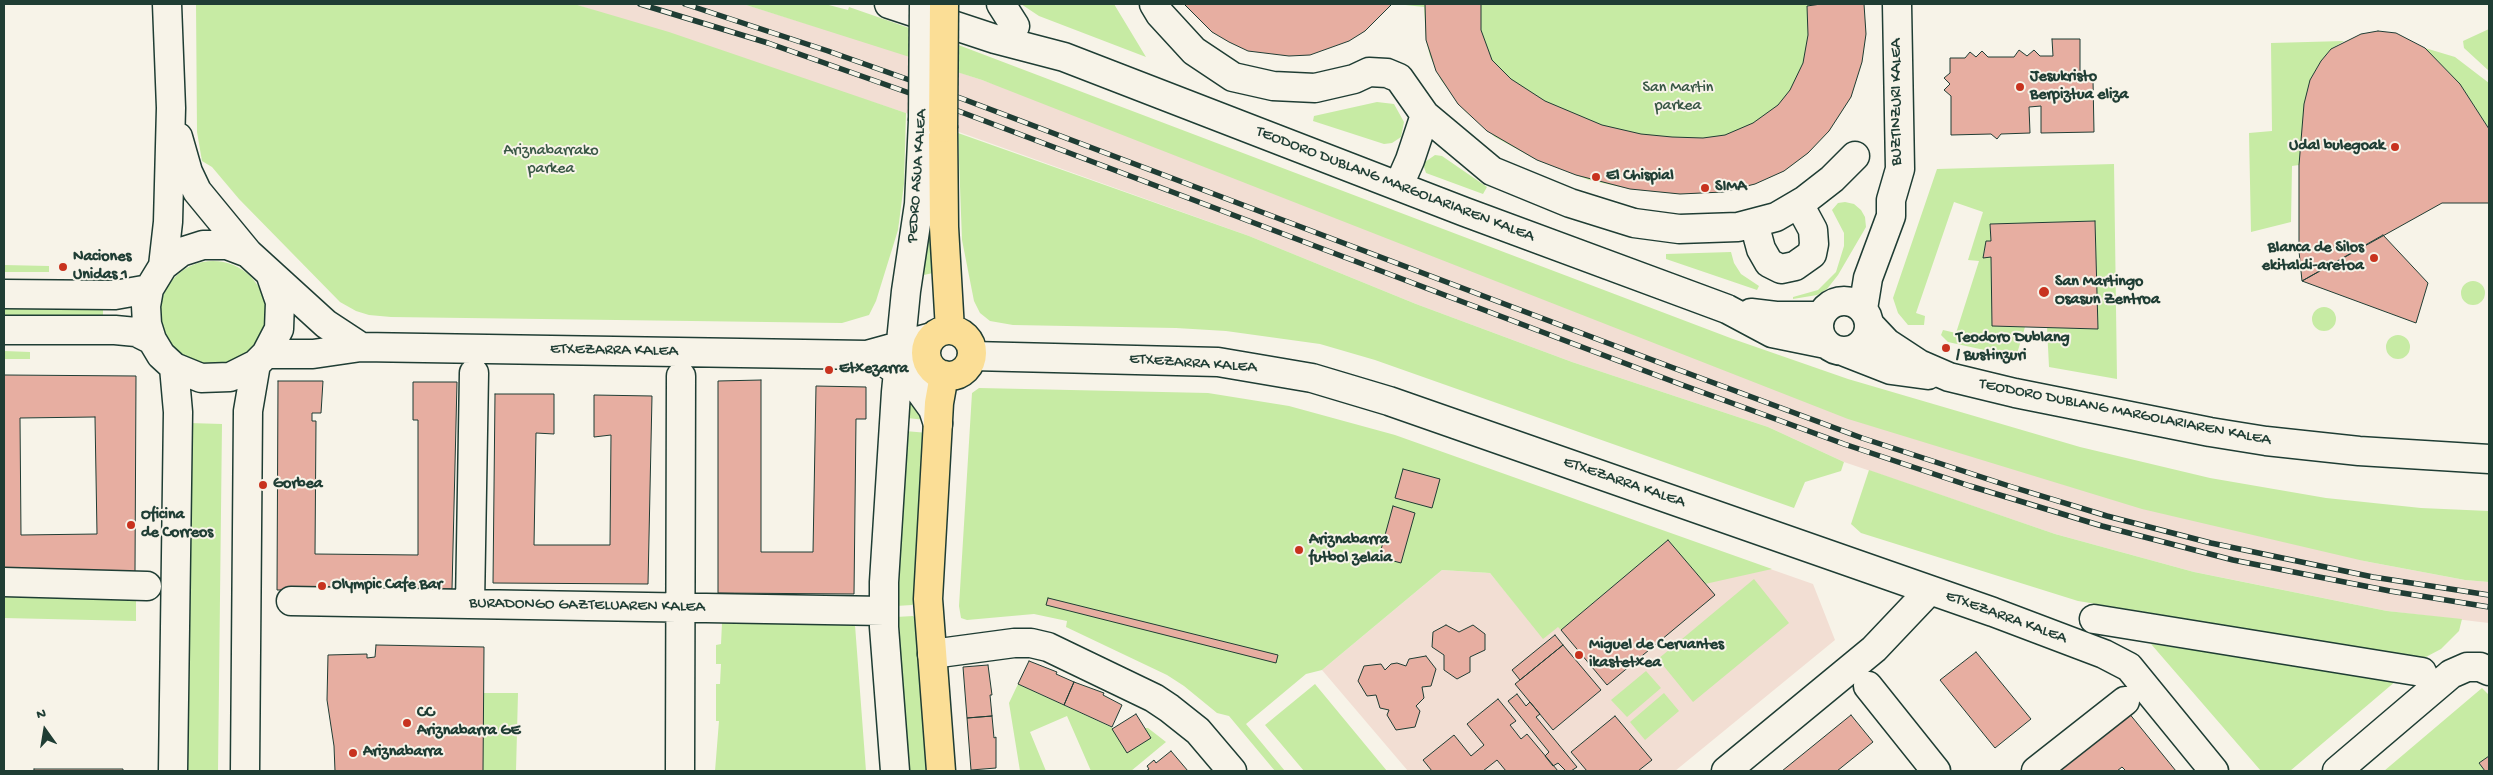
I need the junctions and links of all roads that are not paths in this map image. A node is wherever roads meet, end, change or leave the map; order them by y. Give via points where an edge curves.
1 (167, 4) edge
2 (945, 4) edge
3 (1154, 4) edge
4 (1897, 4) edge
5 (1911, 4) edge
6 (902, 5) edge
7 (1008, 15) edge
8 (1064, 57) junction
9 (170, 108) junction
10 (1425, 115) junction
11 (933, 124) junction
12 (1855, 156) dead end
13 (1399, 185) junction
14 (1799, 204) junction
15 (1754, 223) junction
16 (248, 253) junction
17 (163, 266) junction
18 (271, 276) junction
19 (149, 289) junction
20 (4, 294) edge
21 (1727, 309) junction
22 (1848, 313) junction
23 (4, 330) edge
24 (941, 334) junction
25 (152, 340) junction
26 (362, 347) junction
27 (1835, 348) junction
28 (972, 356) junction
29 (261, 359) junction
30 (889, 360) junction
31 (174, 367) junction
32 (938, 372) junction
33 (474, 373) dead end
34 (1942, 375) junction
35 (682, 376) dead end
36 (938, 424) junction
37 (2489, 459) edge
38 (4, 582) edge
39 (148, 586) dead end
40 (1929, 590) junction
41 (291, 601) dead end
42 (470, 604) junction
43 (680, 608) junction
44 (884, 611) junction
45 (2094, 619) dead end
46 (932, 654) junction
47 (2478, 669) edge
48 (2422, 672) dead end
49 (1868, 686) dead end
50 (2125, 701) dead end
51 (1225, 769) edge
52 (173, 771) edge
53 (245, 771) edge
54 (680, 771) edge
55 (895, 771) edge
56 (941, 771) edge
57 (1726, 771) edge
58 (1936, 771) edge
59 (2036, 771) edge
60 (2214, 771) edge
61 (2337, 771) edge

1 - 9 street
2 - 7 street, TEODORO DUBLANG MARGOLARIAREN KALEA
2 - 11 main road, PEDRO ASUA KALEA, bridge
3 - 10 street via 1194,51 1233,77 1273,86 1315,88 1370,72 1387,73 1399,78
4 - 5 street
4 - 22 street, BUZTINZURI KALEA via 1900,169 1891,200 1879,216 1862,261
6 - 8 street, TEODORO DUBLANG MARGOLARIAREN KALEA via 995,39
6 - 11 street, PEDRO ASUA KALEA, bridge
7 - 8 street, TEODORO DUBLANG MARGOLARIAREN KALEA
8 - 13 street, TEODORO DUBLANG MARGOLARIAREN KALEA
9 - 16 street via 188,172 197,191
9 - 17 street via 167,233
10 - 13 street
10 - 15 street via 1492,171 1579,206 1634,223 1679,230
11 - 24 main road, PEDRO ASUA KALEA via 944,227
11 - 30 street, PEDRO ASUA KALEA
12 - 14 street
13 - 21 street, TEODORO DUBLANG MARGOLARIAREN KALEA
14 - 15 street via 1776,217
14 - 15 street via 1813,230 1814,244 1812,254 1795,266 1781,269 1769,263 1761,249
16 - 17 street via 227,245 203,244 181,252
16 - 18 street
17 - 19 street
18 - 26 street via 326,324
18 - 29 street via 280,302 278,329
19 - 20 street via 114,295
19 - 25 street via 147,324
21 - 22 street, TEODORO DUBLANG MARGOLARIAREN KALEA via 1776,316
21 - 27 street, TEODORO DUBLANG MARGOLARIAREN KALEA via 1772,333
22 - 27 street via 1820,331
22 - 27 street, BUZTINZURI KALEA via 1863,343 1858,348
22 - 34 street, TEODORO DUBLANG MARGOLARIAREN KALEA via 1898,351
23 - 25 street via 122,331 136,332
24 - 28 main road via 963,335
24 - 30 street, ETXEZARRA KALEA
24 - 32 main road via 928,343 926,356
25 - 31 street
26 - 29 street, ETXEZARRA KALEA
26 - 30 street, ETXEZARRA KALEA
27 - 34 street, TEODORO DUBLANG MARGOLARIAREN KALEA via 1892,370 1916,375
28 - 32 main road via 965,369 952,376
28 - 40 street, ETXEZARRA KALEA via 1218,362 1312,378 1389,401
29 - 31 street via 230,377 201,378
29 - 53 street via 248,411
30 - 32 street, ETXEZARRA KALEA
30 - 36 street via 920,391 933,409
30 - 44 street, PEDRO ASUA KALEA
31 - 52 street via 178,412
32 - 36 main road
33 - 42 street
34 - 37 street, TEODORO DUBLANG MARGOLARIAREN KALEA via 2103,411 2266,441
35 - 43 street
36 - 46 main road via 928,599
38 - 39 street
40 - 57 street via 1874,649
40 - 60 street, ETXEZARRA KALEA via 2104,654 2129,667
41 - 42 street, BURADONGO GAZTELUAREN KALEA
42 - 43 street, BURADONGO GAZTELUAREN KALEA
43 - 44 street, BURADONGO GAZTELUAREN KALEA
43 - 54 street
44 - 55 street, PEDRO ASUA KALEA
45 - 48 street
46 - 51 street via 1014,643 1048,647 1154,698 1187,721
46 - 56 main road
47 - 61 street via 2451,674
49 - 58 street
50 - 59 street

